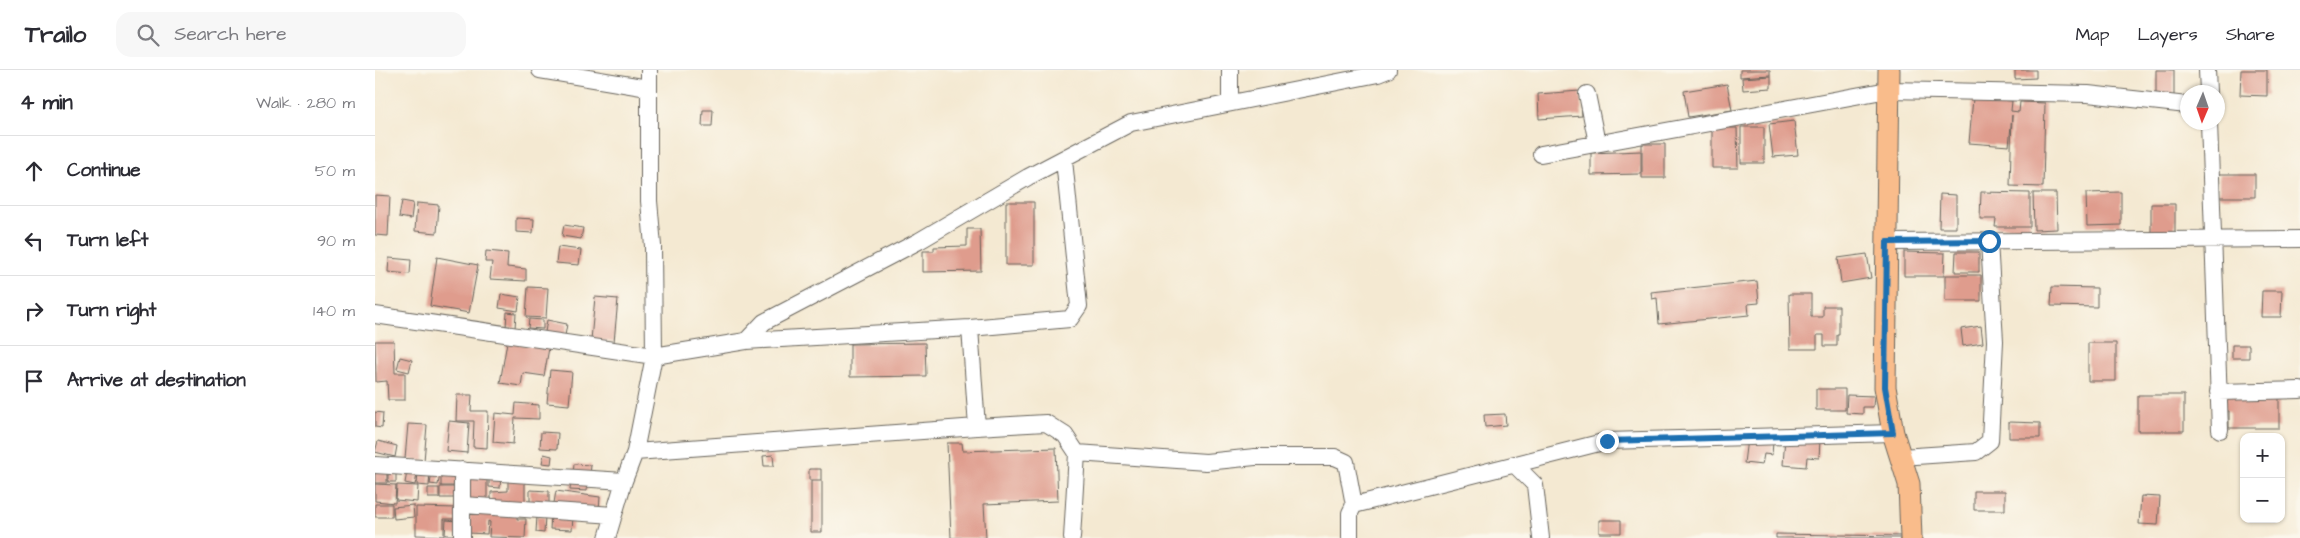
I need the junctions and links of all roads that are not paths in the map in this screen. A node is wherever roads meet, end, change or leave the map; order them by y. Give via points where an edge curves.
1 (540, 70) edge
2 (649, 70) edge
3 (1230, 70) edge
4 (1388, 70) edge
5 (2207, 70) edge
6 (579, 73) edge
7 (1888, 80) edge
8 (2208, 85) edge
9 (648, 88) junction
10 (1587, 94) dead end
11 (1230, 102) junction
12 (2180, 104) edge
13 (2209, 130) edge
14 (1597, 143) junction
15 (1541, 154) dead end
16 (1064, 160) junction
17 (2213, 240) junction
18 (2300, 240) edge
19 (1989, 241) junction
20 (1887, 242) junction
21 (375, 315) edge
22 (970, 328) junction
23 (746, 340) junction
24 (654, 356) junction
25 (2300, 390) edge
26 (2218, 392) junction
27 (977, 427) junction
28 (2220, 430) dead end
29 (1893, 433) junction
30 (635, 452) junction
31 (1077, 453) junction
32 (1901, 457) junction
33 (1514, 464) junction
34 (375, 465) edge
35 (463, 470) junction
36 (624, 481) junction
37 (463, 504) junction
38 (1354, 505) junction
39 (615, 515) junction
40 (462, 538) edge
41 (607, 538) edge
42 (1072, 538) edge
43 (1350, 538) edge
44 (1541, 538) edge
45 (1911, 538) edge

1 - 6 street
2 - 9 street
3 - 11 street
4 - 11 street
5 - 8 street
6 - 9 street
7 - 12 street via 2089,94
7 - 14 street
7 - 20 main road
9 - 24 street
10 - 14 street
11 - 16 street via 1131,123
13 - 17 street
14 - 15 street
16 - 22 street via 1079,306 1070,319
16 - 23 street via 764,322
17 - 18 street
17 - 19 street
17 - 26 street
19 - 20 street
19 - 32 street via 1995,342 1990,441 1976,452
20 - 29 main road via 1885,387
21 - 24 street
22 - 23 street
22 - 27 street
23 - 24 street
24 - 30 street
25 - 26 street
26 - 28 street
27 - 30 street
27 - 31 street via 1046,423 1065,435
29 - 32 main road
29 - 33 street via 1607,441
30 - 36 street
31 - 38 street via 1206,462 1255,457 1335,457 1346,462
31 - 42 street
32 - 45 main road via 1909,484
33 - 38 street
33 - 44 street via 1535,485
34 - 35 street
35 - 36 street
35 - 37 street
36 - 39 street
37 - 39 street
37 - 40 street
38 - 43 street via 1350,513
39 - 41 street

